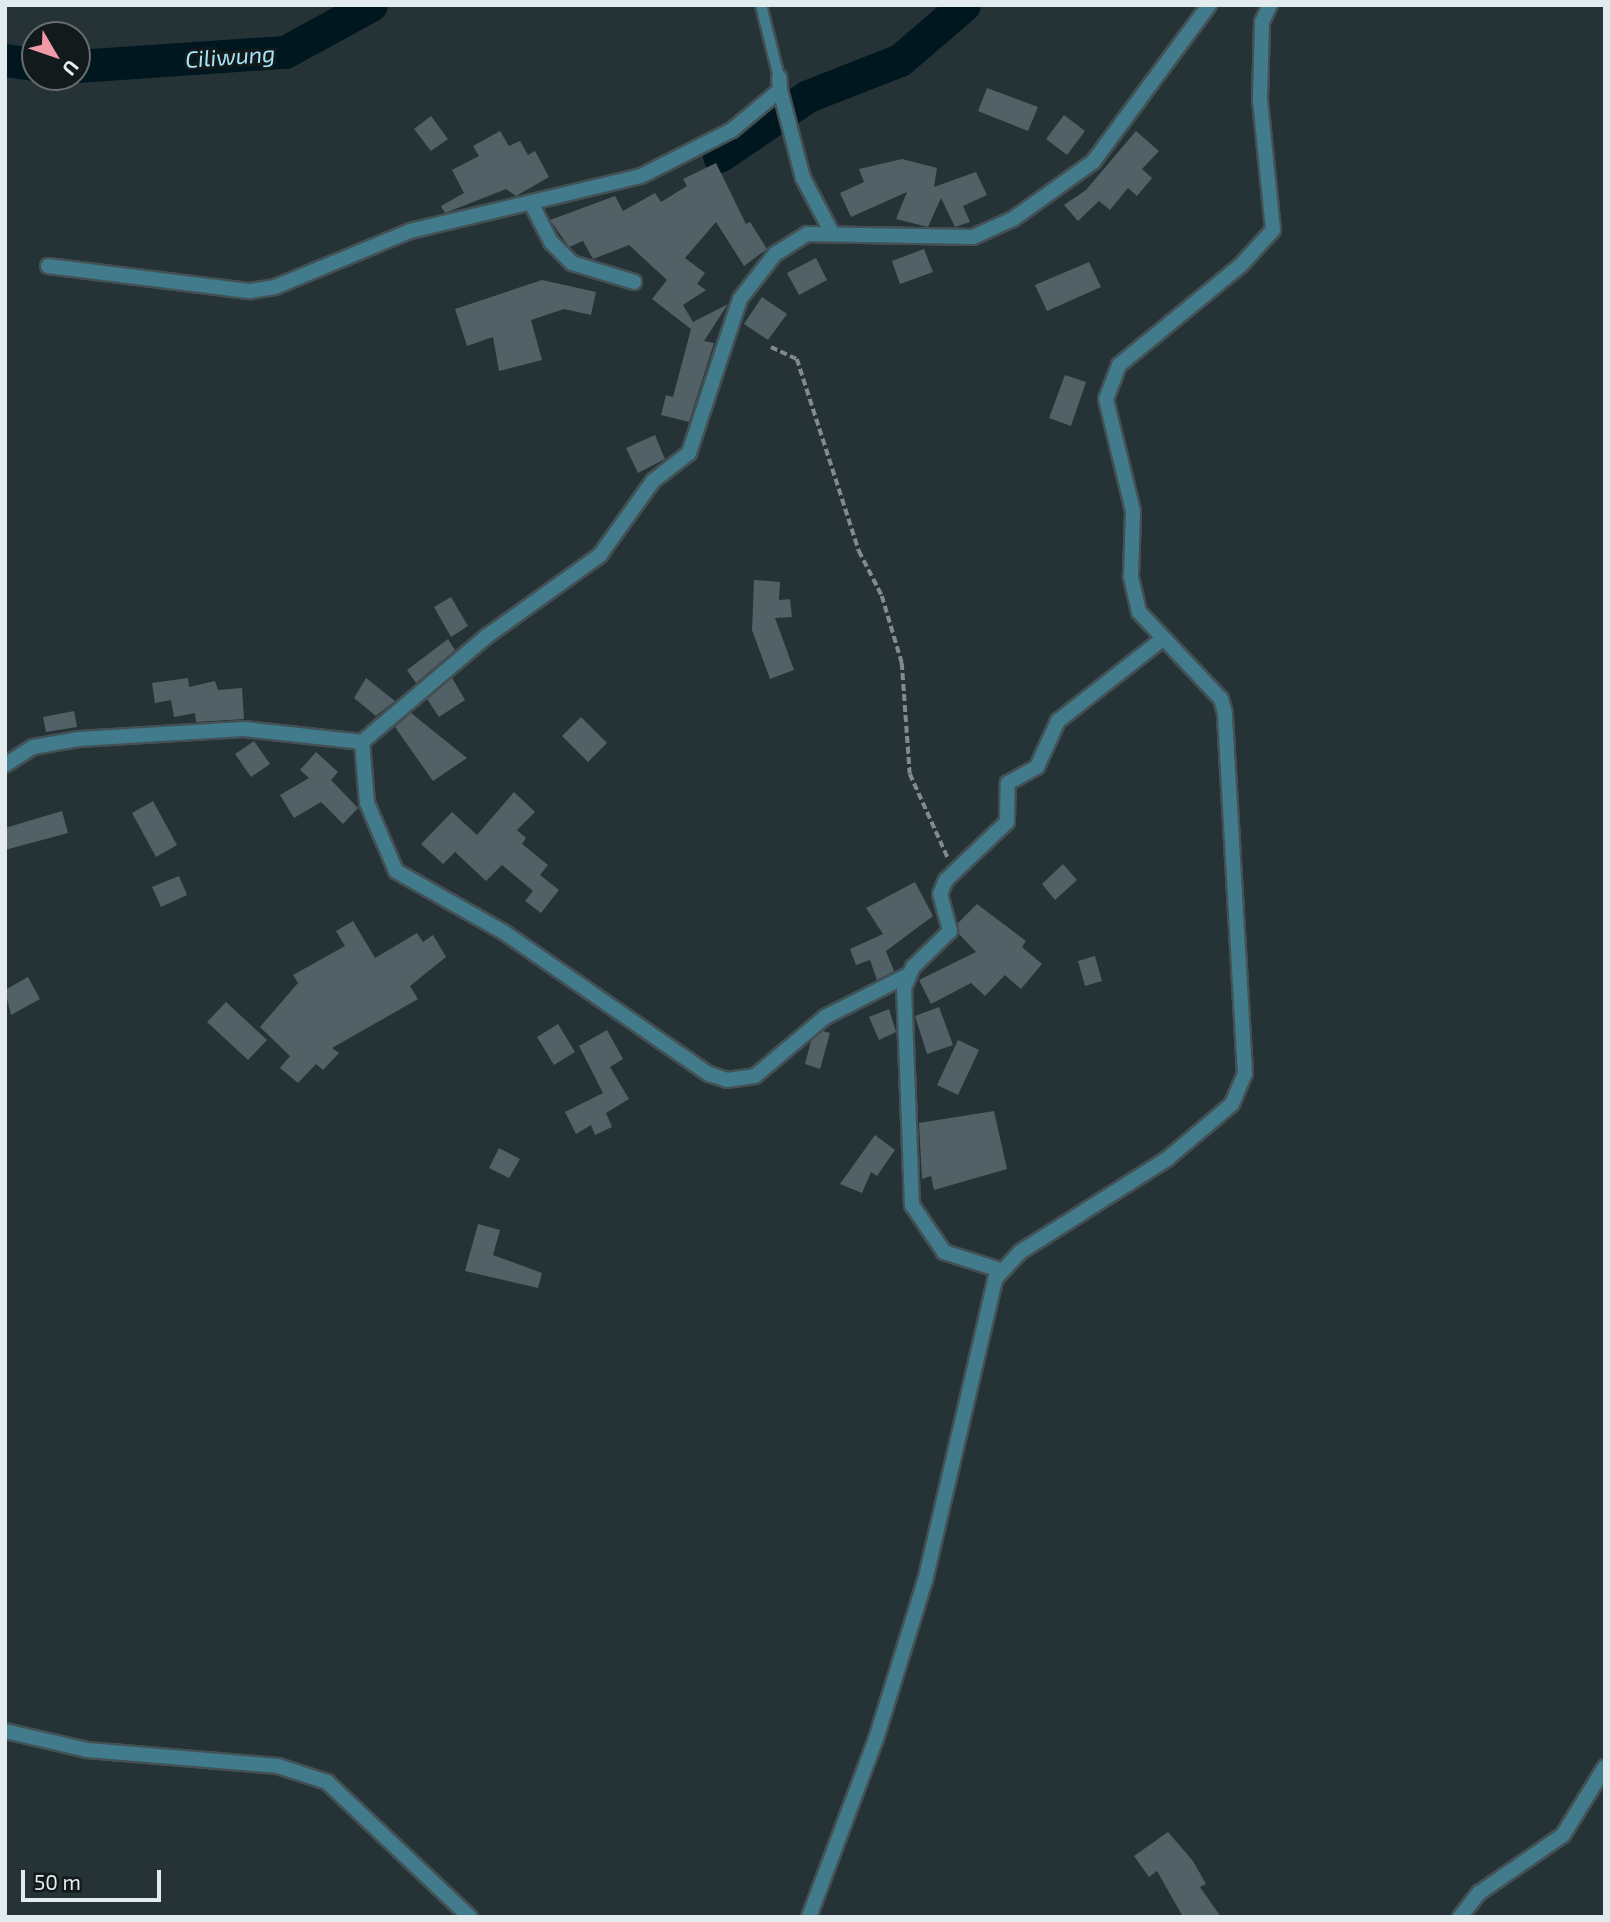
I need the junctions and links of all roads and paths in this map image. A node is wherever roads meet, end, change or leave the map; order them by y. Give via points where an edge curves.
1 (761, 5) edge
2 (1209, 5) edge
3 (1270, 5) edge
4 (780, 88) junction
5 (533, 208) junction
6 (832, 233) junction
7 (48, 266) dead end
8 (634, 282) dead end
9 (771, 348) dead end
10 (1160, 641) junction
11 (362, 742) junction
12 (5, 765) edge
13 (954, 869) junction
14 (908, 975) junction
15 (1000, 1270) junction
16 (5, 1731) edge
17 (1605, 1767) edge
18 (470, 1917) edge
19 (809, 1917) edge
20 (1460, 1917) edge

1 - 4 lane
2 - 6 street via 1093,162 1013,219 973,237
3 - 10 street via 1262,22 1260,99 1273,230 1241,265 1119,365 1109,381 1109,422 1133,511 1135,603
4 - 5 street via 732,130 677,161
4 - 6 street via 803,178
5 - 7 street via 410,231 250,292
5 - 8 street via 541,227 572,263
6 - 11 street via 790,242 749,280 689,453 653,481 600,555 487,636
9 - 13 path via 797,359 859,551 882,596 902,663 910,774 931,832
10 - 13 street via 1058,721 1037,767 1006,786 1004,827
10 - 15 street via 1221,699 1225,713 1245,1074 1232,1104 1167,1159
11 - 12 street via 244,729 79,739 33,747
11 - 14 street via 367,803 396,871 505,933 709,1074 727,1080 755,1076 834,1011
13 - 14 street via 940,894 950,931
14 - 15 street via 902,1008 912,1205 944,1252
15 - 19 street via 925,1581 876,1739
16 - 18 street via 87,1750 278,1766 314,1777
17 - 20 street via 1563,1835 1479,1893

